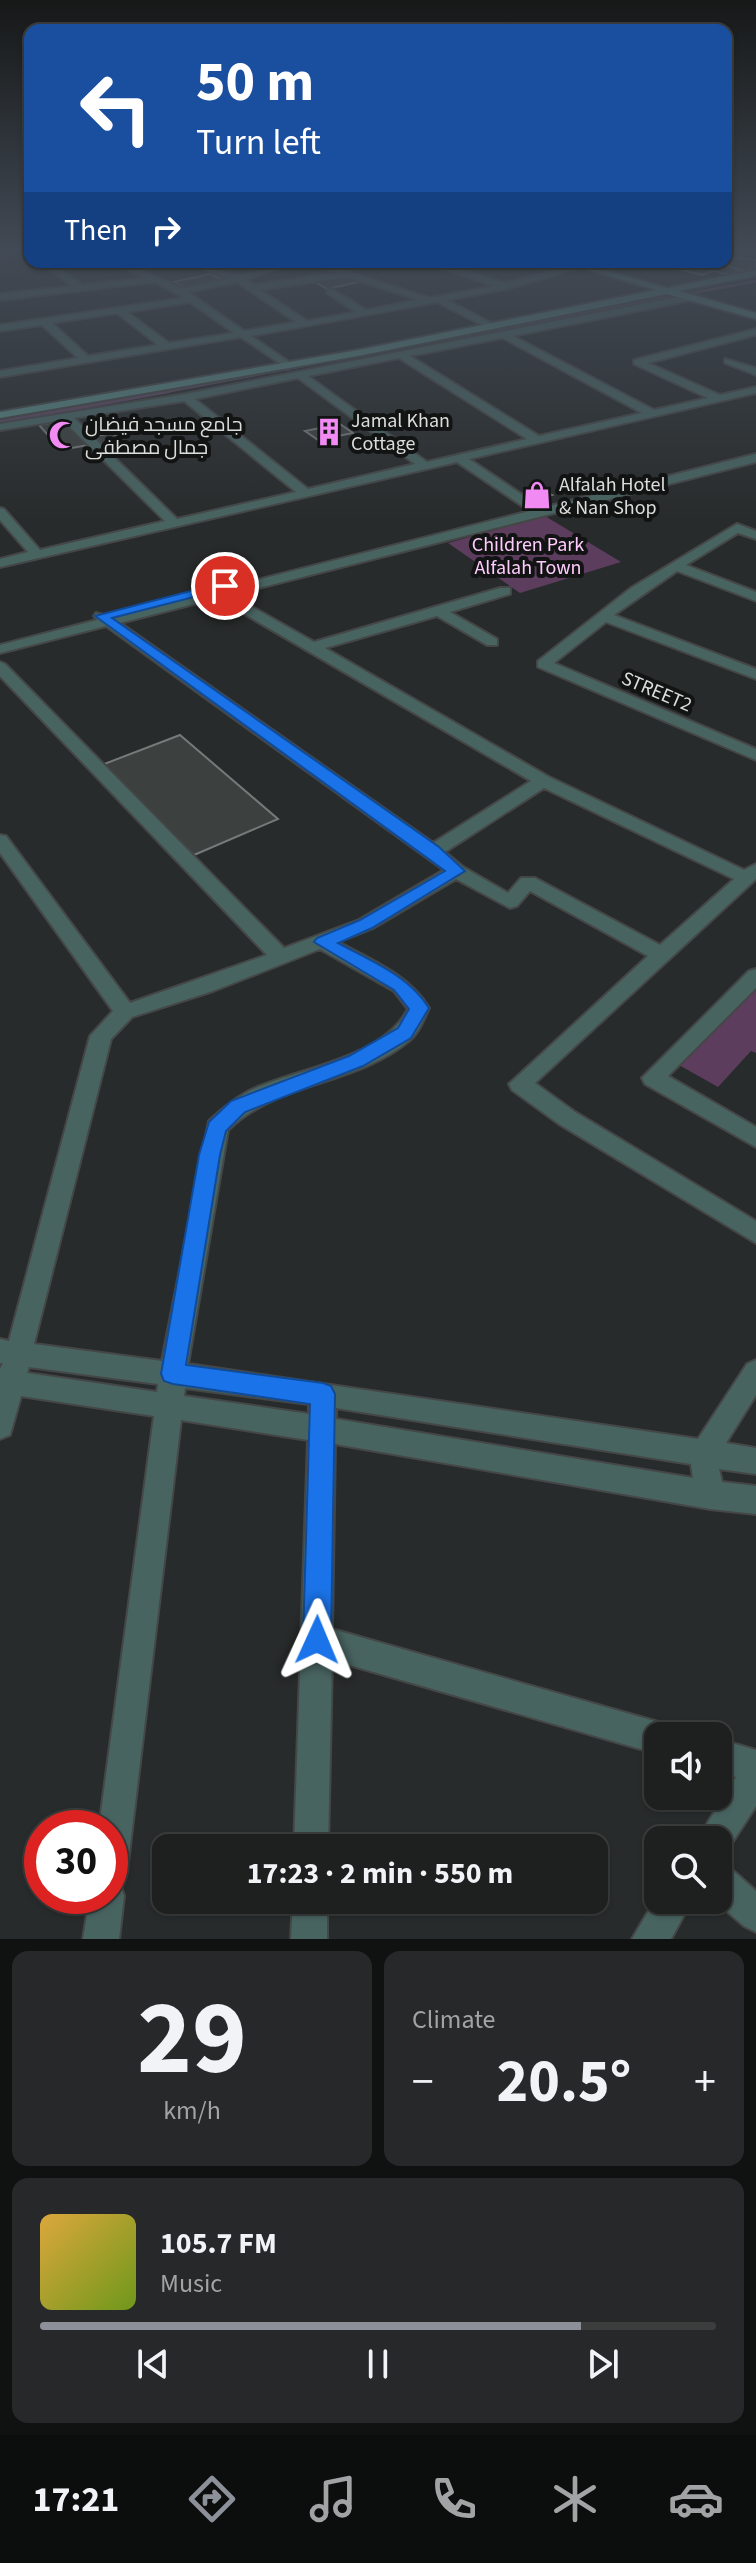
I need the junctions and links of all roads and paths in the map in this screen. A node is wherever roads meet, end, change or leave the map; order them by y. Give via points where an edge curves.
1 (65, 340) edge
2 (158, 340) edge
3 (205, 340) edge
4 (252, 340) edge
5 (438, 340) edge
6 (473, 340) edge
7 (514, 340) edge
8 (723, 340) edge
9 (167, 347) junction
10 (396, 351) junction
11 (86, 360) junction
12 (729, 361) dead end
13 (288, 366) junction
14 (756, 372) edge
15 (0, 374) edge
16 (300, 375) junction
17 (756, 390) edge
18 (186, 397) junction
19 (718, 398) junction
20 (651, 413) junction
21 (0, 415) edge
22 (66, 417) junction
23 (0, 427) edge
24 (535, 439) junction
25 (756, 455) edge
26 (458, 457) junction
27 (424, 465) junction
28 (304, 492) junction
29 (536, 510) junction
30 (0, 512) edge
31 (174, 523) junction
32 (756, 535) edge
33 (37, 554) junction
34 (0, 563) edge
35 (676, 566) junction
36 (505, 591) dead end
37 (218, 593) junction
38 (756, 597) edge
39 (439, 611) junction
40 (604, 616) junction
41 (104, 619) junction
42 (0, 642) edge
43 (492, 642) dead end
44 (310, 648) junction
45 (0, 649) edge
46 (0, 667) edge
47 (756, 674) edge
48 (756, 755) edge
49 (543, 781) junction
50 (2, 845) edge
51 (433, 851) junction
52 (456, 871) junction
53 (751, 874) edge
54 (323, 942) junction
55 (662, 955) junction
56 (281, 957) junction
57 (755, 978) edge
58 (125, 1012) junction
59 (756, 1138) edge
60 (756, 1233) edge
61 (8, 1352) edge
62 (756, 1372) edge
63 (173, 1374) junction
64 (5, 1382) edge
65 (323, 1394) junction
66 (169, 1405) junction
67 (0, 1426) edge
68 (322, 1429) junction
69 (703, 1455) junction
70 (756, 1461) edge
71 (710, 1495) junction
72 (756, 1500) edge
73 (317, 1640) junction
74 (644, 1734) edge
75 (732, 1759) edge
76 (756, 1766) edge
77 (756, 1776) edge
78 (118, 1810) edge
79 (723, 1826) edge
80 (311, 1834) edge
81 (732, 1893) edge
82 (104, 1914) edge
83 (310, 1914) edge
84 (666, 1914) edge
85 (756, 1914) edge
86 (101, 1939) edge
87 (309, 1939) edge
88 (650, 1939) edge

1 - 11 street
2 - 9 street
3 - 9 street
4 - 13 street
5 - 10 street
6 - 10 street
7 - 20 street
8 - 19 street via 638,362
9 - 11 street
10 - 13 street
10 - 16 street
10 - 24 street
11 - 15 street
12 - 14 street
13 - 21 street
16 - 18 street
16 - 27 street
17 - 19 street
18 - 22 street
18 - 28 street
19 - 20 street
20 - 24 street
22 - 23 street
22 - 31 street
24 - 26 street
25 - 29 street
26 - 27 street
26 - 29 street
27 - 28 street
28 - 31 street
29 - 37 street
29 - 41 street
30 - 33 street
31 - 33 street
32 - 35 street via 737,528
33 - 34 street
35 - 38 street
35 - 40 street
36 - 39 street
37 - 41 street
37 - 44 street
39 - 43 street
39 - 44 street
40 - 47 street
40 - 48 street, STREET2 via 543,664
41 - 42 street
41 - 45 street
41 - 51 street
44 - 49 street
46 - 56 street
49 - 51 street
49 - 53 street
50 - 58 street
51 - 52 street
52 - 54 street via 366,924
52 - 55 street via 510,902 528,882
53 - 55 street
54 - 56 street
54 - 63 street via 401,986 419,1008 405,1033 356,1061 252,1099 217,1127
55 - 60 street via 520,1084
56 - 58 street
57 - 59 street via 653,1078
58 - 61 street via 101,1036
61 - 63 street
61 - 64 street
62 - 69 street
63 - 65 street
63 - 66 street
64 - 66 street
64 - 67 street
65 - 68 street
65 - 69 street
66 - 68 street
66 - 78 street
68 - 71 street
68 - 73 street
69 - 70 street
69 - 71 street
71 - 72 street
73 - 74 street
73 - 80 street
75 - 76 street
77 - 79 street
81 - 85 street
82 - 86 street
83 - 87 street
84 - 88 street

